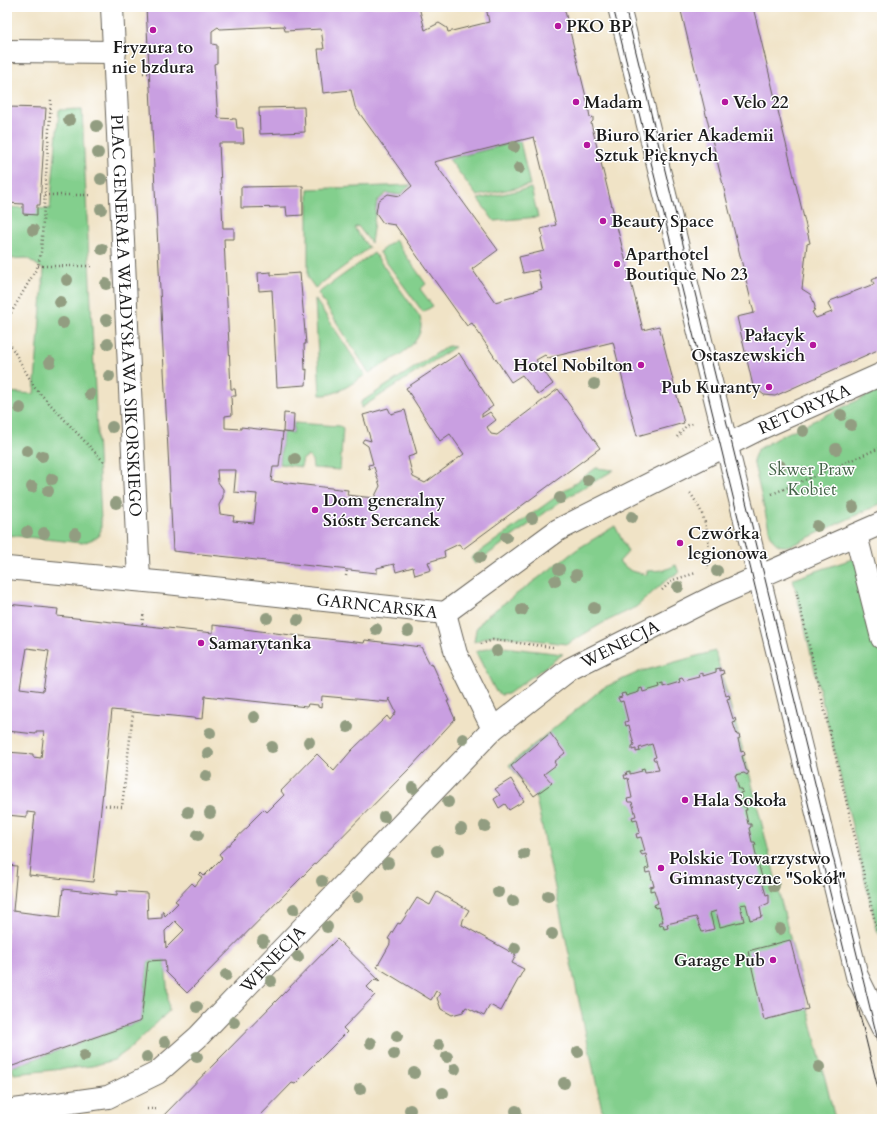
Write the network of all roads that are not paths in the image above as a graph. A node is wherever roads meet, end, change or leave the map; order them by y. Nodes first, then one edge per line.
1 (112, 7) edge
2 (619, 7) edge
3 (7, 51) edge
4 (115, 52) junction
5 (882, 374) edge
6 (727, 446) junction
7 (882, 523) edge
8 (856, 535) junction
9 (7, 568) edge
10 (758, 576) junction
11 (139, 580) junction
12 (445, 613) junction
13 (882, 638) edge
14 (493, 729) junction
15 (882, 1027) edge
16 (7, 1111) edge
17 (37, 1113) edge

1 - 4 street, PLAC GENERAŁA WŁADYSŁAWA SIKORSKIEGO
2 - 6 street
3 - 4 street
4 - 11 street, PLAC GENERAŁA WŁADYSŁAWA SIKORSKIEGO
5 - 6 street, RETORYKA
6 - 10 street
6 - 12 street, GARNCARSKA
7 - 8 street
8 - 10 street
8 - 13 street
9 - 11 street, GARNCARSKA
10 - 14 street, WENECJA
10 - 15 street
11 - 12 street, GARNCARSKA
12 - 14 street
14 - 17 street, WENECJA
16 - 17 street, WENECJA

